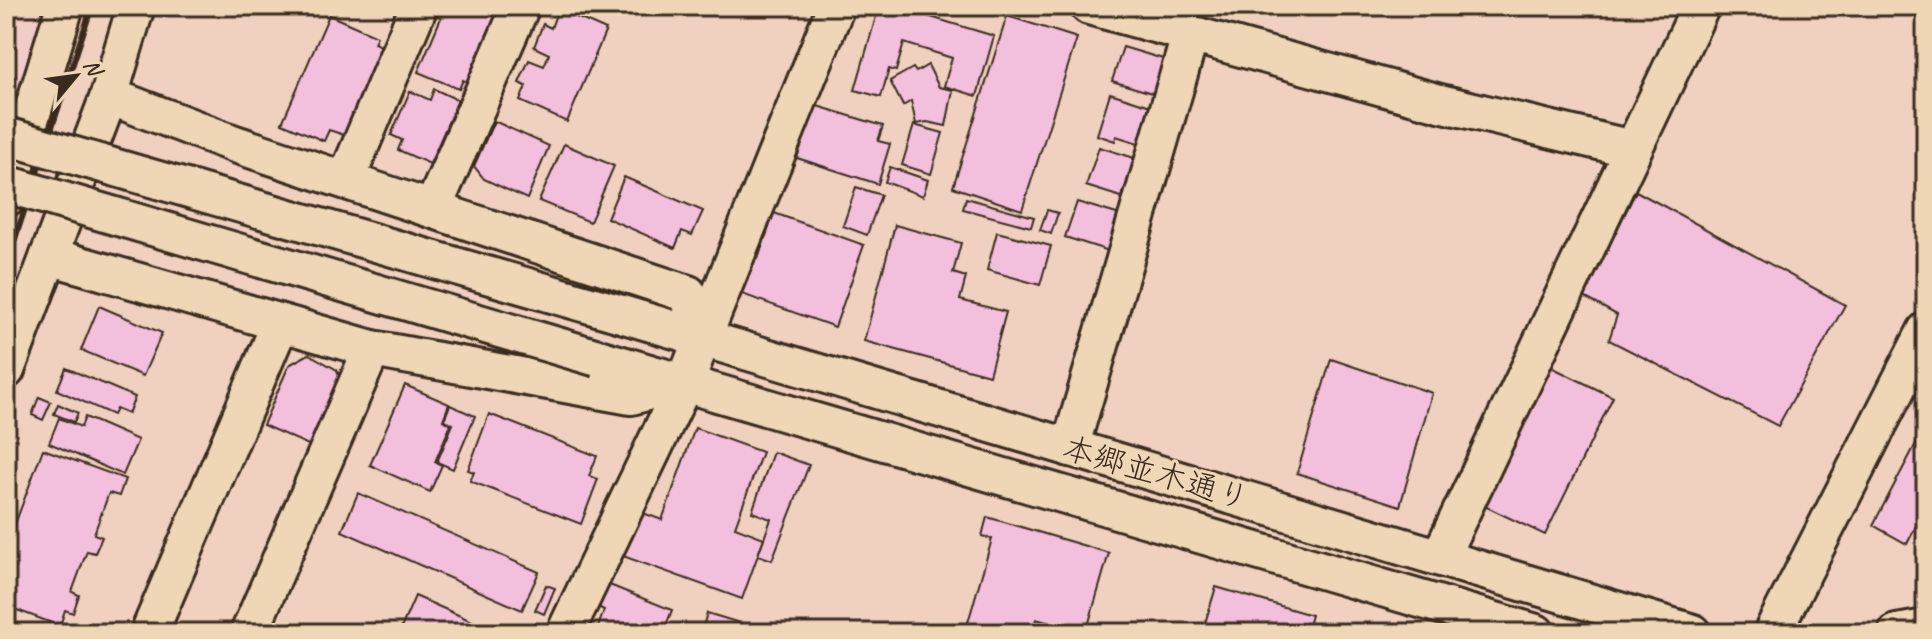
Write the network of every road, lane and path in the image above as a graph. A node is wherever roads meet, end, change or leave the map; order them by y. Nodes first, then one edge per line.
1 (65, 6) edge
2 (136, 6) edge
3 (419, 6) edge
4 (521, 6) edge
5 (836, 6) edge
6 (1089, 6) edge
7 (1701, 6) edge
8 (1190, 36) junction
9 (109, 96) junction
10 (6, 136) edge
11 (1632, 149) junction
12 (346, 180) junction
13 (6, 184) edge
14 (6, 198) edge
15 (433, 208) junction
16 (49, 256) junction
17 (280, 324) junction
18 (1926, 331) edge
19 (702, 339) junction
20 (372, 349) junction
21 (6, 370) edge
22 (685, 382) junction
23 (1070, 448) junction
24 (1440, 557) junction
25 (1926, 628) edge
26 (149, 633) edge
27 (249, 633) edge
28 (565, 633) edge
29 (1536, 633) edge
30 (1693, 633) edge
31 (1772, 633) edge
32 (1897, 633) edge

1 - 14 street
2 - 9 street
3 - 12 street
4 - 15 street
5 - 19 street
6 - 8 street
7 - 11 street
8 - 11 street
8 - 23 street
9 - 12 street
9 - 16 street
10 - 19 street, 本郷並木通り, bridge
11 - 24 street
12 - 15 street
13 - 22 street, 本郷並木通り, bridge
15 - 19 street
16 - 17 street
16 - 21 street
17 - 20 street
17 - 26 street
18 - 31 street
19 - 22 street
19 - 23 street, 本郷並木通り
20 - 22 street
20 - 27 street
22 - 28 street
22 - 29 street, 本郷並木通り
23 - 24 street, 本郷並木通り
24 - 30 street, 本郷並木通り
25 - 32 street

